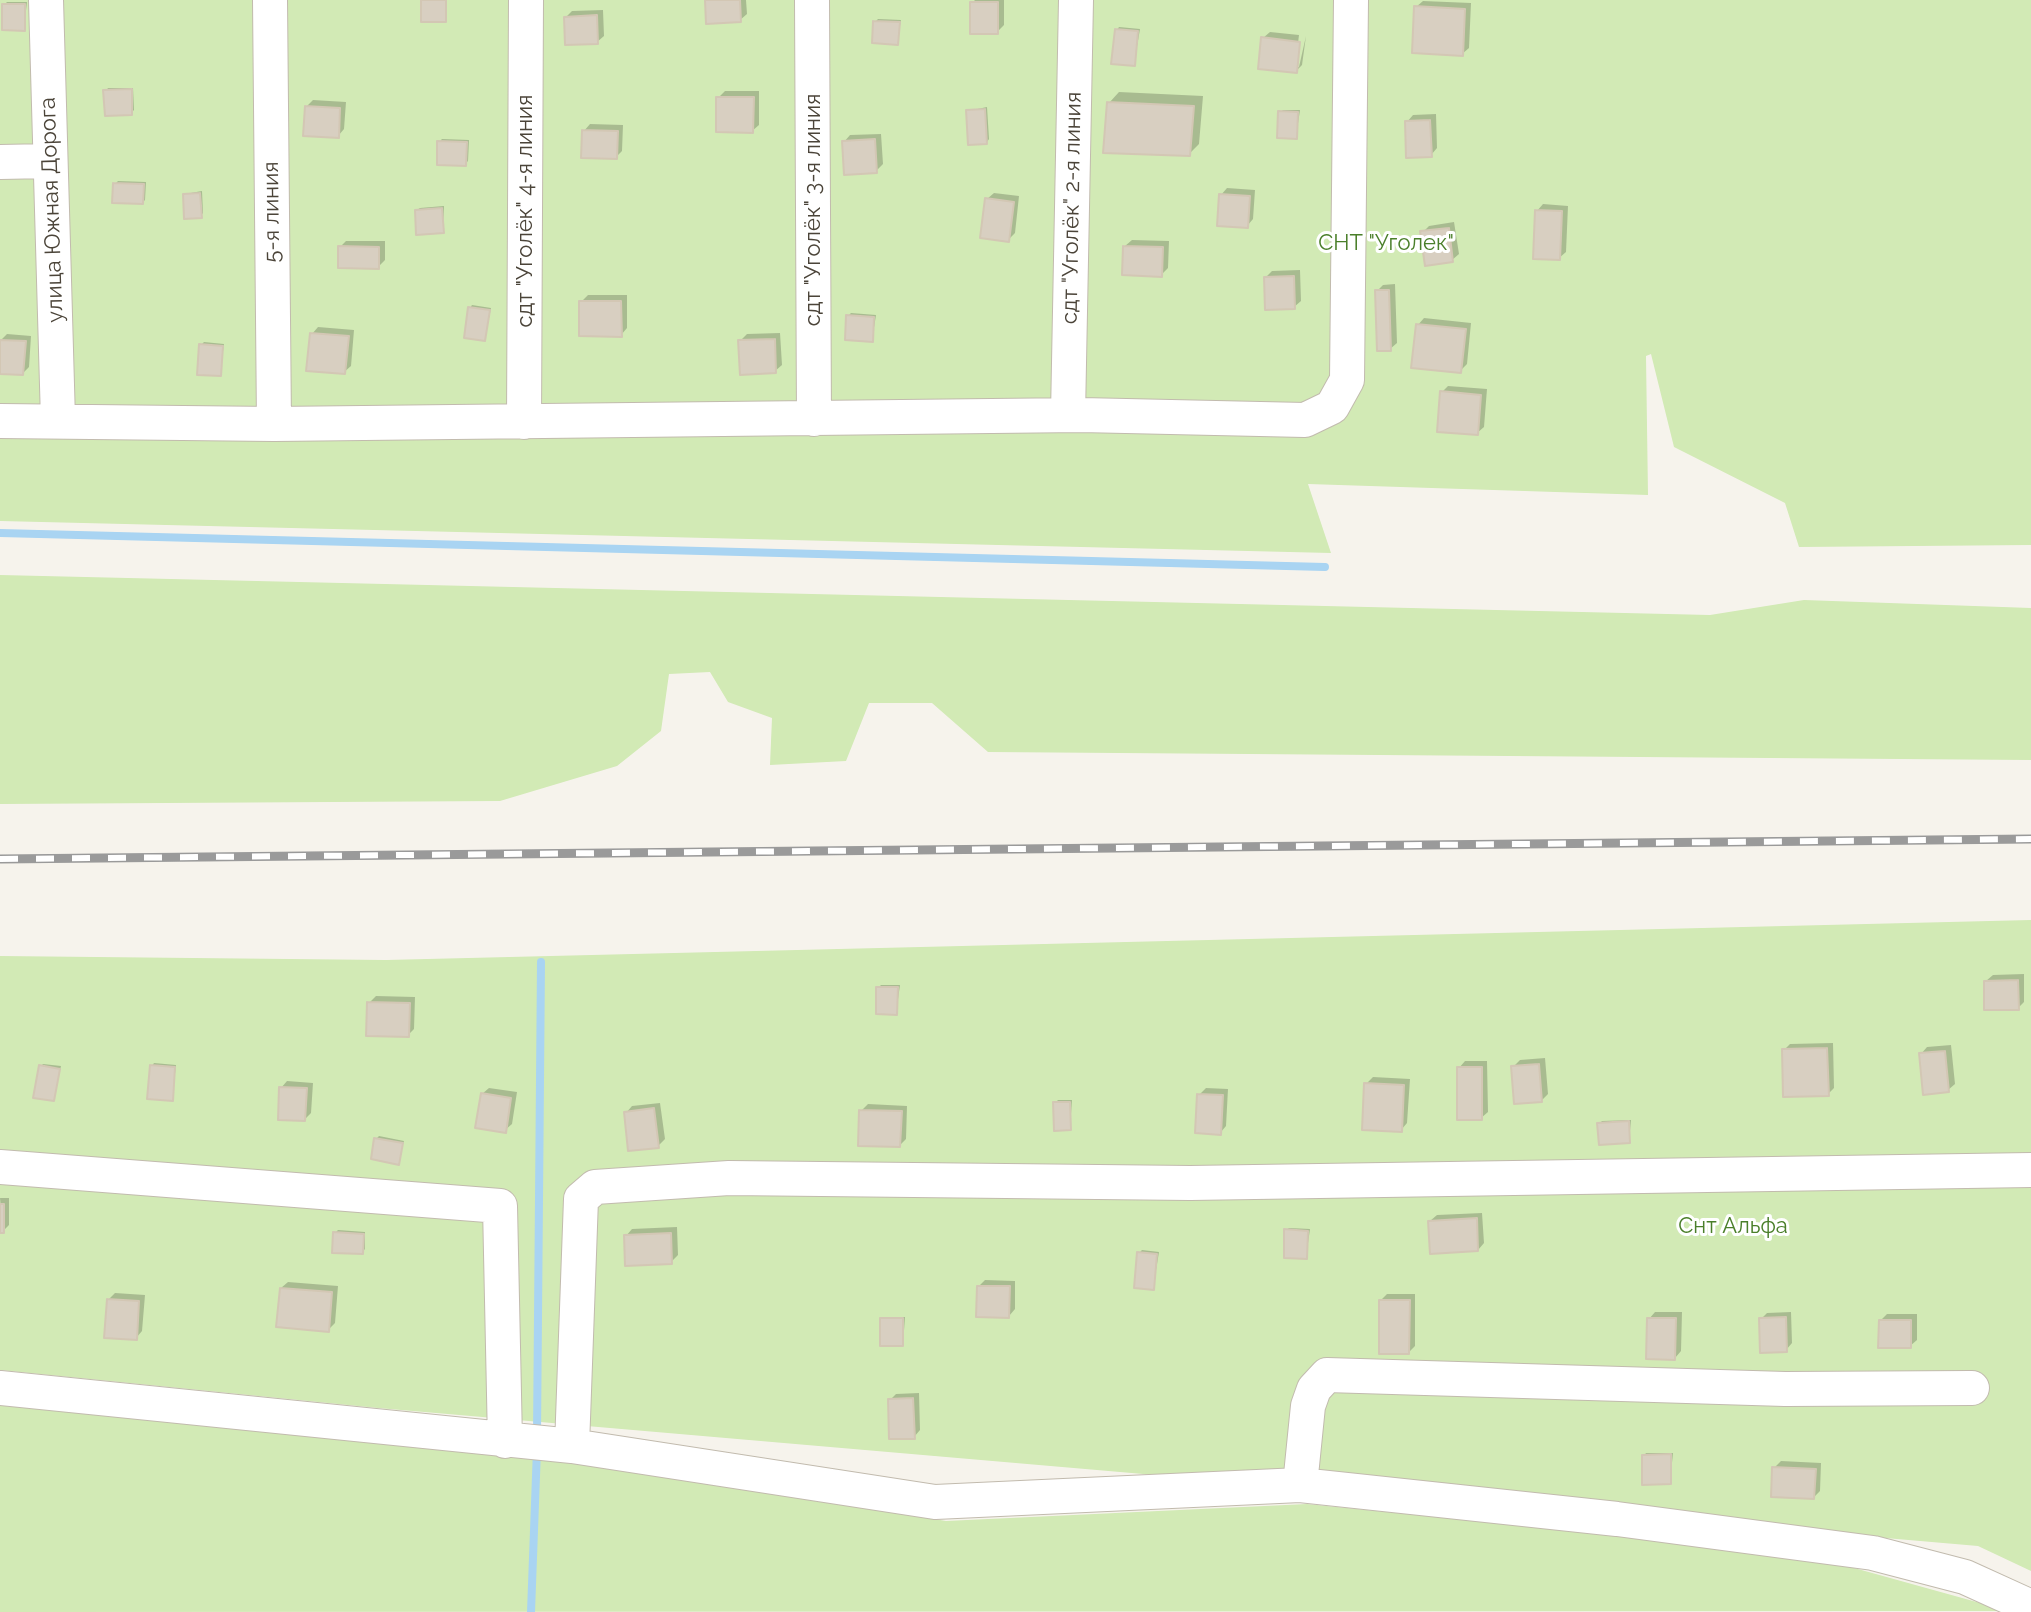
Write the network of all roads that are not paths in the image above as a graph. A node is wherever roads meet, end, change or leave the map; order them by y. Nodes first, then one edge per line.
1 (46, 0) edge
2 (270, 0) edge
3 (526, 0) edge
4 (812, 0) edge
5 (1076, 0) edge
6 (1351, 0) edge
7 (49, 161) junction
8 (0, 162) edge
9 (1068, 415) junction
10 (814, 419) junction
11 (58, 420) junction
12 (0, 421) edge
13 (524, 422) junction
14 (274, 424) junction
15 (0, 1167) edge
16 (2031, 1170) edge
17 (0, 1388) edge
18 (1972, 1388) dead end
19 (505, 1441) junction
20 (572, 1446) junction
21 (1300, 1485) junction
22 (2031, 1607) edge

1 - 7 street, улица Южная Дорога
2 - 14 street, 5-я линия
3 - 13 street, сдт "Уголёк" 4-я линия
4 - 10 street, сдт "Уголёк" 3-я линия
5 - 9 street, сдт "Уголёк" 2-я линия
6 - 9 street
7 - 8 street
7 - 11 street, улица Южная Дорога
9 - 10 street
10 - 13 street
11 - 12 street
11 - 14 street
13 - 14 street
15 - 19 street
16 - 20 street
17 - 19 street
18 - 21 street
19 - 20 street
20 - 21 street
21 - 22 street

